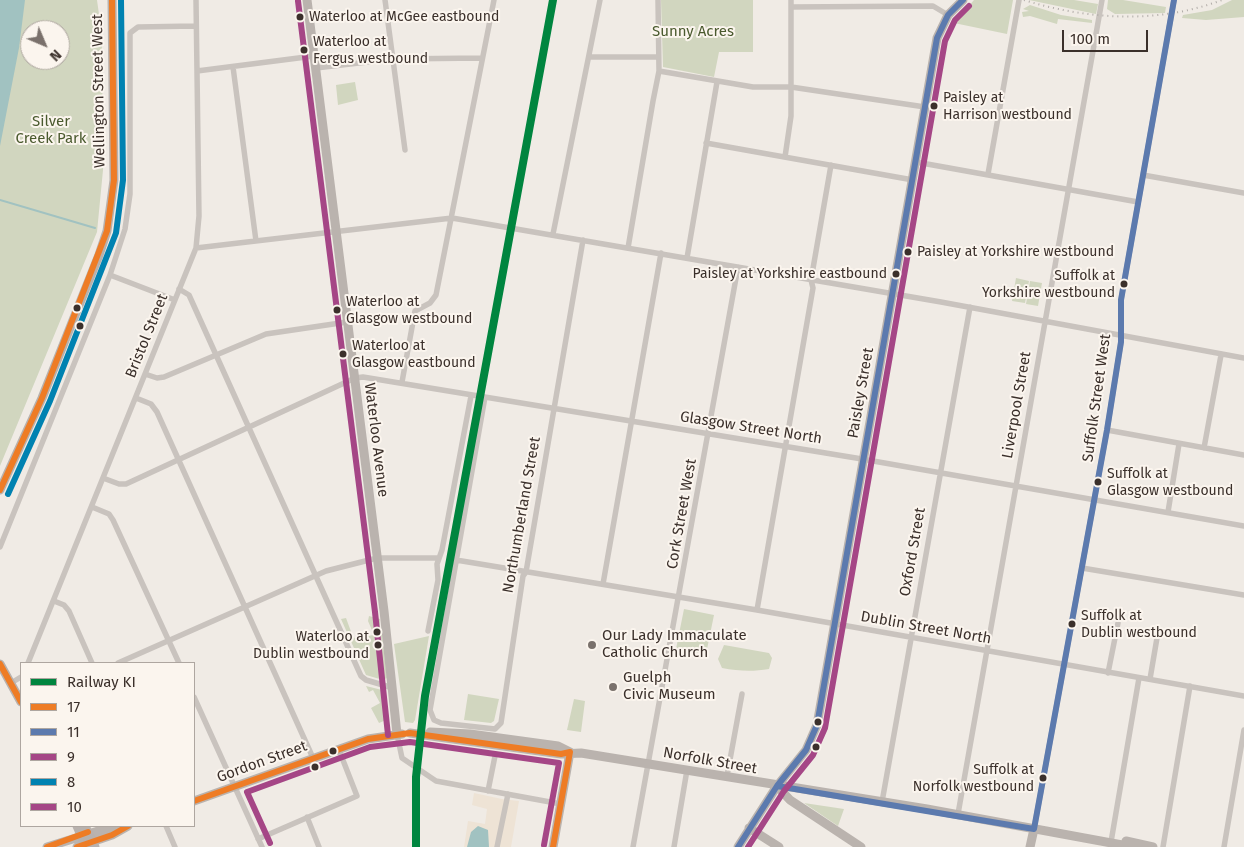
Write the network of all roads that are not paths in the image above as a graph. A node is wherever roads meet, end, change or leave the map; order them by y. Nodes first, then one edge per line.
1 (112, 0) edge
2 (196, 0) edge
3 (307, 0) edge
4 (385, 0) edge
5 (494, 0) edge
6 (600, 0) edge
7 (658, 0) edge
8 (963, 0) edge
9 (1018, 0) edge
10 (1102, 0) edge
11 (1174, 0) edge
12 (791, 3) edge
13 (948, 15) junction
14 (195, 26) junction
15 (314, 56) junction
16 (589, 57) junction
17 (658, 57) junction
18 (482, 58) junction
19 (393, 59) junction
20 (233, 67) junction
21 (316, 68) junction
22 (196, 71) junction
23 (659, 71) junction
24 (717, 82) junction
25 (791, 88) junction
26 (925, 108) junction
27 (706, 144) junction
28 (405, 150) dead end
29 (786, 157) junction
30 (916, 162) junction
31 (831, 165) junction
32 (988, 174) junction
33 (1143, 175) junction
34 (913, 180) junction
35 (1069, 189) junction
36 (1244, 193) edge
37 (1138, 202) junction
38 (452, 218) junction
39 (336, 232) junction
40 (554, 234) junction
41 (583, 240) junction
42 (256, 241) junction
43 (196, 248) junction
44 (628, 248) junction
45 (661, 253) junction
46 (687, 258) junction
47 (738, 267) junction
48 (110, 274) junction
49 (811, 280) junction
50 (179, 289) junction
51 (893, 294) junction
52 (175, 300) junction
53 (970, 308) junction
54 (1045, 321) junction
55 (347, 322) junction
56 (1120, 335) junction
57 (216, 355) junction
58 (1221, 355) junction
59 (1244, 358) edge
60 (145, 374) junction
61 (355, 378) junction
62 (402, 382) junction
63 (471, 396) junction
64 (485, 397) junction
65 (136, 398) junction
66 (554, 408) junction
67 (631, 421) junction
68 (248, 428) junction
69 (1107, 430) junction
70 (709, 434) junction
71 (1179, 444) junction
72 (785, 447) junction
73 (1204, 448) junction
74 (1244, 455) edge
75 (178, 460) junction
76 (863, 460) junction
77 (940, 472) junction
78 (103, 478) junction
79 (1016, 486) junction
80 (0, 490) edge
81 (1094, 499) junction
82 (92, 507) junction
83 (1168, 512) junction
84 (1244, 526) edge
85 (0, 547) edge
86 (377, 558) junction
87 (439, 558) junction
88 (456, 560) junction
89 (1082, 568) junction
90 (526, 572) junction
91 (315, 575) junction
92 (603, 584) junction
93 (1244, 595) edge
94 (680, 598) junction
95 (54, 601) junction
96 (245, 606) junction
97 (757, 610) junction
98 (1118, 623) dead end
99 (834, 624) junction
100 (428, 631) dead end
101 (1158, 632) dead end
102 (910, 639) junction
103 (168, 641) junction
104 (988, 651) junction
105 (28, 662) edge
106 (92, 662) edge
107 (120, 662) edge
108 (178, 662) edge
109 (0, 664) edge
110 (1065, 664) junction
111 (1108, 673) junction
112 (20, 678) edge
113 (1140, 678) junction
114 (1150, 679) junction
115 (12, 683) junction
116 (1190, 686) junction
117 (394, 688) junction
118 (742, 694) dead end
119 (1244, 696) edge
120 (195, 699) edge
121 (20, 700) edge
122 (1244, 730) edge
123 (398, 734) junction
124 (339, 750) junction
125 (570, 752) junction
126 (495, 756) dead end
127 (313, 758) junction
128 (649, 764) junction
129 (687, 770) junction
130 (727, 776) junction
131 (777, 786) junction
132 (235, 787) junction
133 (485, 790) junction
134 (508, 794) junction
135 (195, 801) edge
136 (882, 802) junction
137 (561, 804) junction
138 (958, 814) junction
139 (307, 817) junction
140 (108, 827) edge
141 (126, 827) edge
142 (166, 827) edge
143 (749, 828) junction
144 (1034, 829) junction
145 (85, 831) edge
146 (258, 838) junction
147 (1111, 842) junction
148 (87, 845) edge
149 (47, 847) edge
150 (175, 847) edge
151 (262, 847) edge
152 (319, 847) edge
153 (497, 847) edge
154 (553, 847) edge
155 (633, 847) edge
156 (674, 847) edge
157 (738, 847) edge
158 (779, 847) edge
159 (861, 847) edge
160 (1030, 847) edge
161 (1133, 847) edge
162 (1153, 847) edge
163 (1163, 847) edge
164 (1224, 847) edge

1 - 80 main road, Wellington Street West
2 - 14 street, Bristol Street
3 - 15 main road, Waterloo Avenue
4 - 19 street
5 - 18 street
6 - 16 street
7 - 17 street
8 - 13 main road, Paisley Street
9 - 32 street
10 - 35 street, Liverpool Street
11 - 33 street, Suffolk Street West
12 - 13 street
12 - 25 street
13 - 26 main road, Paisley Street
14 - 22 street, Bristol Street
14 - 48 street
15 - 20 street
15 - 21 main road, Waterloo Avenue
16 - 17 street
16 - 40 street
17 - 23 street
18 - 19 street
18 - 38 street
19 - 21 street
19 - 28 street
20 - 22 street
20 - 42 street
21 - 39 main road, Waterloo Avenue
22 - 43 street, Bristol Street
23 - 24 street
23 - 44 street
24 - 25 street
24 - 27 street
25 - 26 street
25 - 29 street
26 - 30 main road, Paisley Street
27 - 29 street
27 - 46 street
29 - 31 street
30 - 32 street
30 - 34 main road, Paisley Street
31 - 34 street
31 - 49 street
32 - 35 street
33 - 36 street
33 - 37 street, Suffolk Street West
34 - 51 main road, Paisley Street
35 - 37 street
35 - 54 street, Liverpool Street
37 - 56 street, Suffolk Street West
38 - 39 street
38 - 40 street
38 - 62 street
39 - 42 street
39 - 55 main road, Waterloo Avenue
40 - 41 street
41 - 44 street
41 - 66 street, Northumberland Street
42 - 43 street
43 - 50 street, Bristol Street
44 - 45 street
45 - 46 street
45 - 67 street
46 - 47 street
47 - 49 street
47 - 70 street, Cork Street West
48 - 52 street
48 - 85 street
49 - 51 street
49 - 72 street
50 - 52 street, Bristol Street
50 - 57 street
51 - 53 street
51 - 76 main road, Paisley Street
52 - 60 street, Bristol Street
53 - 54 street
53 - 77 street, Oxford Street
54 - 56 street
54 - 79 street, Liverpool Street
55 - 57 street
55 - 61 main road, Waterloo Avenue
56 - 58 street
56 - 69 street, Suffolk Street West
57 - 60 street
57 - 68 street
58 - 59 street
58 - 73 street
60 - 65 street, Bristol Street
61 - 62 street, Glasgow Street North
61 - 68 street
61 - 86 main road, Waterloo Avenue
62 - 63 street, Glasgow Street North
63 - 64 street, Glasgow Street North
63 - 87 street
64 - 66 street, Glasgow Street North
64 - 88 street
65 - 75 street
65 - 78 street, Bristol Street
66 - 67 street, Glasgow Street North
66 - 90 street, Northumberland Street
67 - 70 street, Glasgow Street North
67 - 92 street
68 - 75 street
68 - 91 street
69 - 71 street
69 - 81 street, Suffolk Street West
70 - 72 street, Glasgow Street North
70 - 94 street, Cork Street West
71 - 73 street
71 - 83 street
72 - 76 street, Glasgow Street North
72 - 97 street
73 - 74 street
75 - 78 street
75 - 96 street
76 - 77 street, Glasgow Street North
76 - 99 main road, Paisley Street
77 - 79 street, Glasgow Street North
77 - 102 street, Oxford Street
78 - 82 street, Bristol Street
79 - 81 street, Glasgow Street North
79 - 104 street, Liverpool Street
81 - 83 street, Glasgow Street North
81 - 89 street, Suffolk Street West
82 - 95 street, Bristol Street
82 - 103 street
83 - 84 street, Glasgow Street North
86 - 87 street
86 - 91 street
86 - 117 main road, Waterloo Avenue
87 - 100 street
88 - 90 street, Dublin Street North
88 - 90 street, Northumberland Street
89 - 93 street
89 - 110 street, Suffolk Street West
90 - 92 street, Dublin Street North
91 - 96 street
91 - 117 street
92 - 94 street, Dublin Street North
94 - 97 street, Dublin Street North
94 - 128 street, Cork Street West
95 - 105 street, Bristol Street
95 - 106 street
96 - 103 street
96 - 127 street
97 - 99 street, Dublin Street North
98 - 111 street
99 - 102 street, Dublin Street North
99 - 131 main road, Paisley Street
101 - 114 street
102 - 104 street, Dublin Street North
102 - 136 street, Oxford Street
103 - 107 street
103 - 108 street
104 - 110 street, Dublin Street North
104 - 138 street, Liverpool Street
109 - 115 main road
110 - 111 street, Dublin Street North
110 - 144 street, Suffolk Street West
111 - 113 street, Dublin Street North
112 - 115 street
113 - 114 street, Dublin Street North
113 - 147 street
114 - 116 street, Dublin Street North
115 - 121 main road
116 - 119 street, Dublin Street North
116 - 163 street
117 - 123 main road, Waterloo Avenue
118 - 130 street
120 - 132 street
122 - 164 street
123 - 124 main road, Gordon Street
123 - 125 main road, Norfolk Street
123 - 133 street
124 - 127 main road, Gordon Street
124 - 139 street
125 - 128 main road, Norfolk Street
125 - 137 main road
126 - 133 street
127 - 132 main road, Gordon Street
128 - 129 main road, Norfolk Street
128 - 155 street, Cork Street West
129 - 130 main road, Norfolk Street
129 - 156 street
130 - 131 main road, Norfolk Street
131 - 136 main road, Norfolk Street
131 - 143 main road, Paisley Street
131 - 159 main road
132 - 135 main road, Gordon Street
132 - 146 street
133 - 134 street
134 - 137 street
134 - 153 street
136 - 138 main road, Norfolk Street
137 - 154 main road
138 - 144 main road, Norfolk Street
139 - 146 street
139 - 152 street
140 - 145 main road
141 - 148 main road
142 - 150 street
143 - 157 main road, Paisley Street
143 - 158 main road
144 - 147 main road, Norfolk Street
144 - 160 main road
145 - 148 main road
145 - 149 main road
146 - 151 street
147 - 161 main road, Norfolk Street
147 - 162 main road, Norfolk Street

